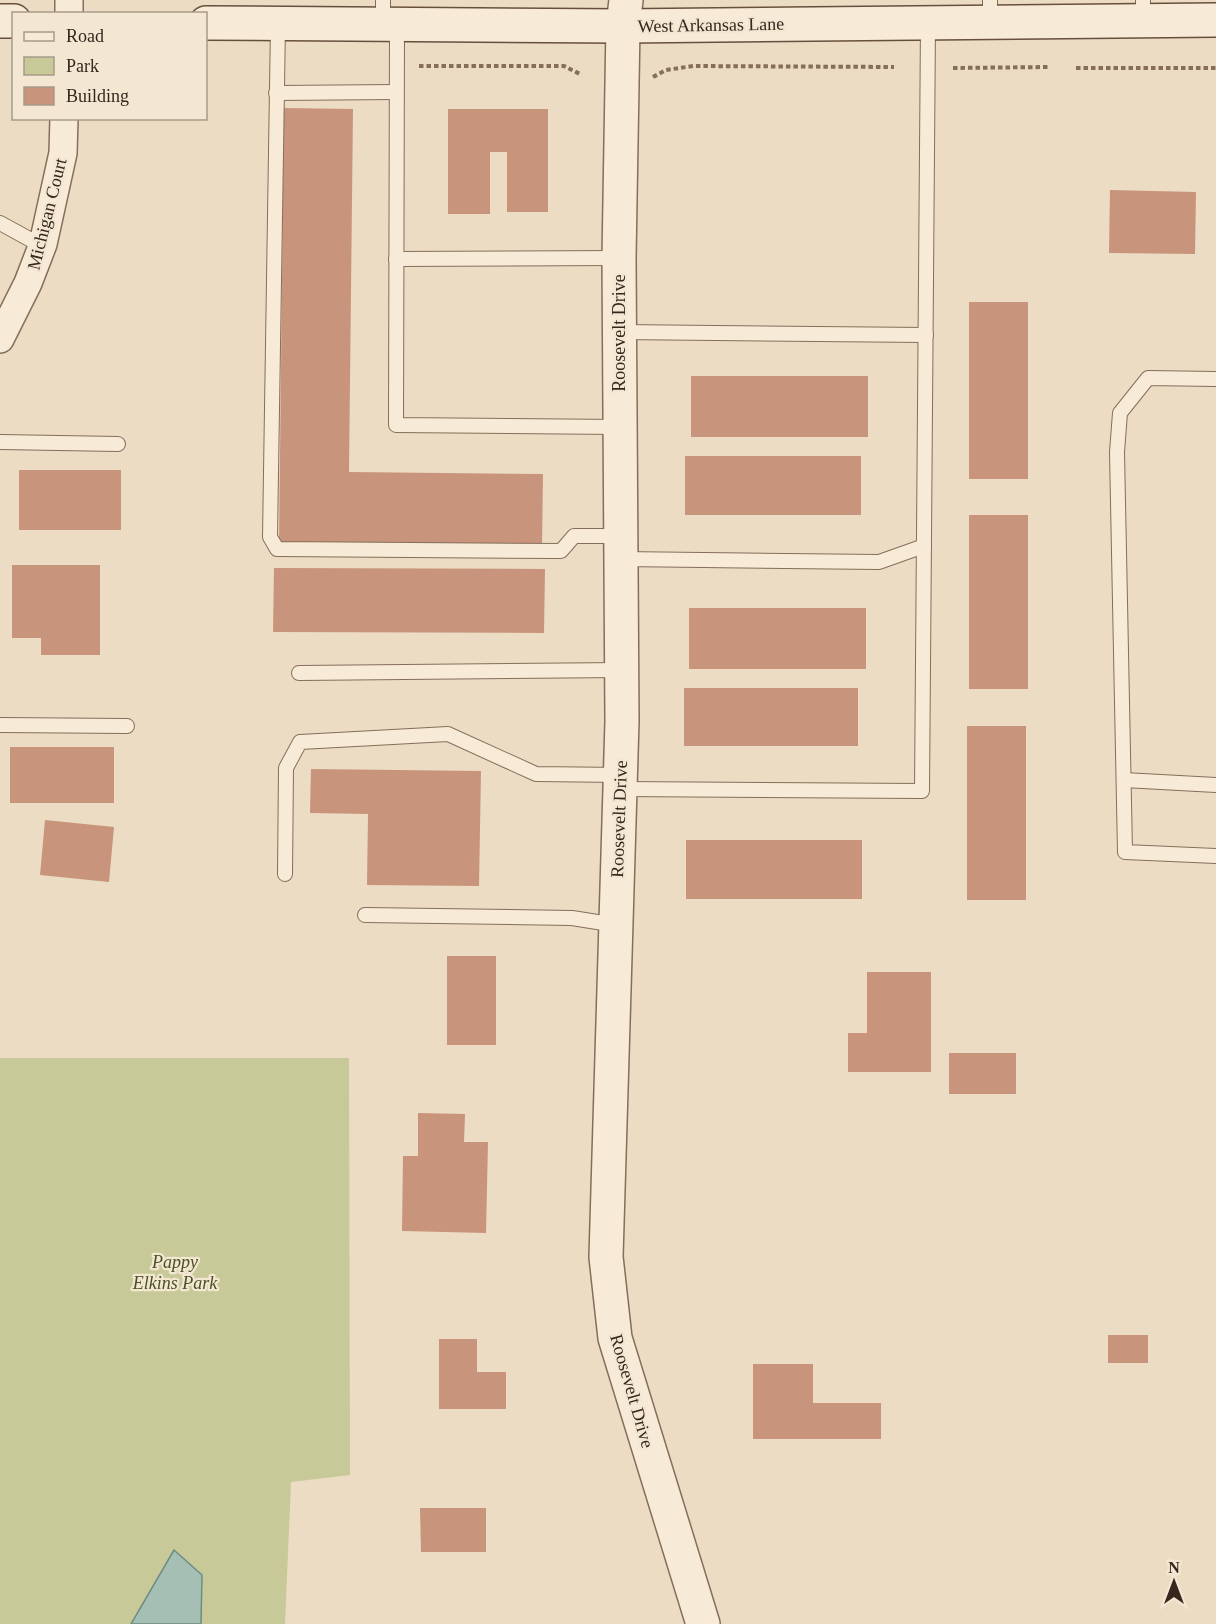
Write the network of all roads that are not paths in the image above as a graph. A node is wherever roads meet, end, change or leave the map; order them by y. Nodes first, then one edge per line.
1 (990, 11) edge
2 (1143, 11) edge
3 (625, 13) edge
4 (388, 16) edge
5 (1216, 20) edge
6 (207, 23) edge
7 (928, 23) junction
8 (278, 24) junction
9 (396, 92) junction
10 (276, 93) junction
11 (64, 120) edge
12 (0, 223) edge
13 (42, 246) junction
14 (619, 258) junction
15 (396, 259) junction
16 (619, 332) junction
17 (926, 335) junction
18 (0, 339) edge
19 (1216, 380) edge
20 (620, 427) junction
21 (0, 442) edge
22 (118, 444) dead end
23 (924, 546) junction
24 (621, 548) junction
25 (622, 670) junction
26 (299, 673) dead end
27 (0, 725) edge
28 (127, 726) dead end
29 (1124, 780) junction
30 (620, 782) junction
31 (1216, 785) edge
32 (1216, 856) edge
33 (285, 874) dead end
34 (365, 915) dead end
35 (616, 925) junction
36 (703, 1624) edge

1 - 2 street, West Arkansas Lane
1 - 7 street, West Arkansas Lane
2 - 5 street, West Arkansas Lane
3 - 4 street, West Arkansas Lane
3 - 7 street, West Arkansas Lane
3 - 14 street, Roosevelt Drive
4 - 8 street, West Arkansas Lane
4 - 9 lane
6 - 8 street, West Arkansas Lane
7 - 17 lane
8 - 10 lane
9 - 10 lane
9 - 15 lane
10 - 24 lane
11 - 13 street, Michigan Court
12 - 13 lane
13 - 18 street, Michigan Court
14 - 15 lane
14 - 16 street, Roosevelt Drive
15 - 20 lane
16 - 17 lane
16 - 20 street, Roosevelt Drive
17 - 23 lane
19 - 29 lane
20 - 24 street, Roosevelt Drive
21 - 22 lane
23 - 24 lane
23 - 30 lane
24 - 25 street, Roosevelt Drive
25 - 26 lane
25 - 30 street, Roosevelt Drive
27 - 28 lane
29 - 31 lane
29 - 32 lane
30 - 33 lane
30 - 35 street, Roosevelt Drive
34 - 35 lane
35 - 36 street, Roosevelt Drive

